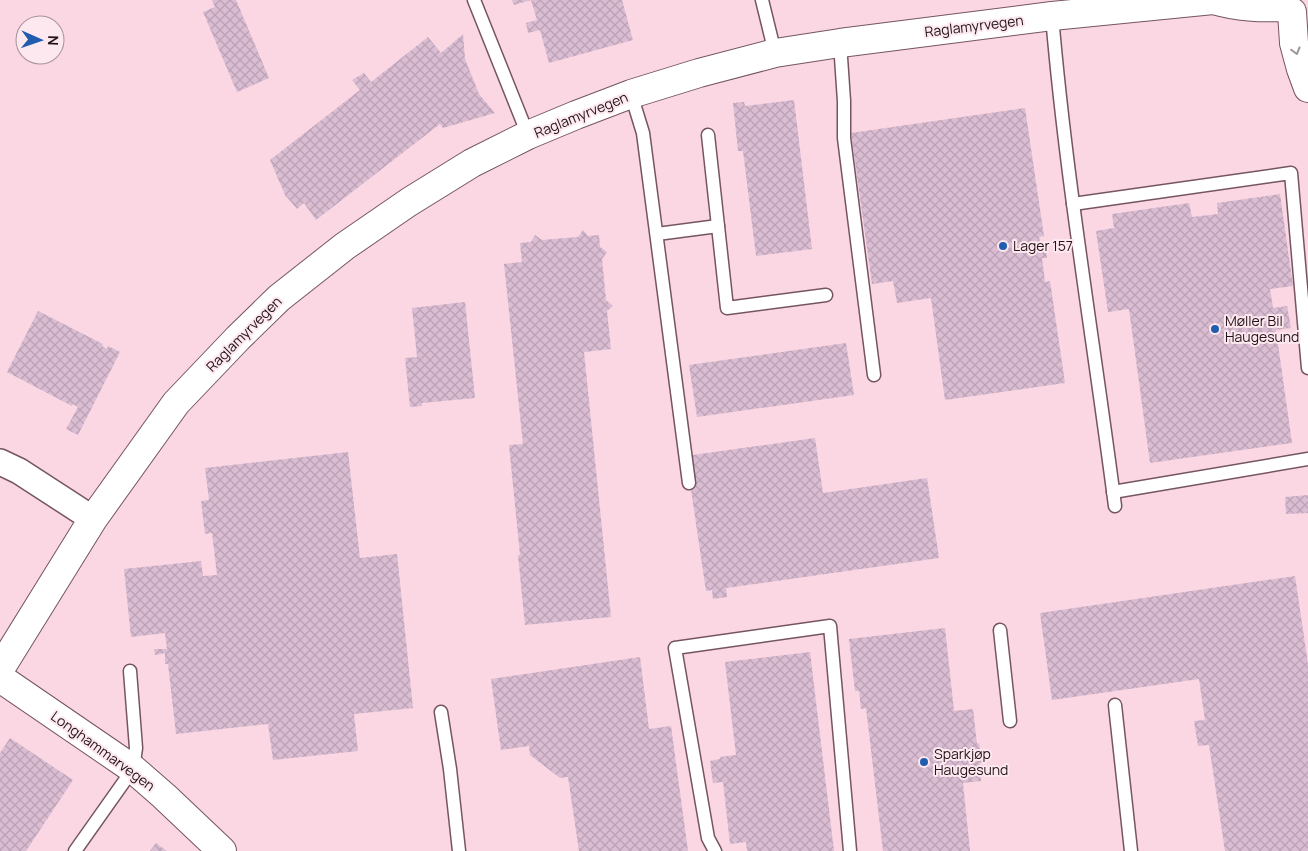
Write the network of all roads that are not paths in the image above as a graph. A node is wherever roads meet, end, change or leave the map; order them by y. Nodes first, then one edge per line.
1 (474, 0) edge
2 (762, 0) edge
3 (1213, 0) edge
4 (1292, 9) edge
5 (1052, 16) junction
6 (840, 43) junction
7 (775, 53) junction
8 (1308, 88) edge
9 (631, 94) junction
10 (528, 135) junction
11 (708, 135) dead end
12 (1073, 204) junction
13 (718, 226) junction
14 (657, 234) junction
15 (826, 295) dead end
16 (1308, 368) edge
17 (874, 375) dead end
18 (1308, 459) edge
19 (0, 462) edge
20 (689, 483) dead end
21 (1113, 492) junction
22 (1115, 506) dead end
23 (93, 519) junction
24 (1000, 630) dead end
25 (0, 669) edge
26 (130, 670) dead end
27 (0, 678) edge
28 (1115, 705) dead end
29 (441, 712) dead end
30 (1010, 721) dead end
31 (132, 770) junction
32 (75, 851) edge
33 (222, 851) edge
34 (458, 851) edge
35 (715, 851) edge
36 (850, 851) edge
37 (1131, 851) edge

1 - 10 lane
2 - 7 lane
3 - 4 street, Raglamyrvegen
3 - 5 street, Raglamyrvegen
4 -> 8 street
5 - 6 street, Raglamyrvegen
5 - 12 lane
6 - 7 street, Raglamyrvegen
6 - 17 lane
7 - 9 street, Raglamyrvegen
9 - 10 street, Raglamyrvegen
9 - 14 lane
10 - 23 street, Raglamyrvegen
11 - 13 lane
12 - 16 lane
12 - 21 lane
13 - 14 lane
13 - 15 lane
14 - 20 lane
18 - 21 lane
19 - 23 street
21 - 22 lane
23 - 25 street, Raglamyrvegen
24 - 30 lane
26 - 31 lane
27 - 31 street, Longhammarvegen
28 - 37 lane
29 - 34 lane
31 - 32 lane
31 - 33 street, Longhammarvegen
35 - 36 lane

